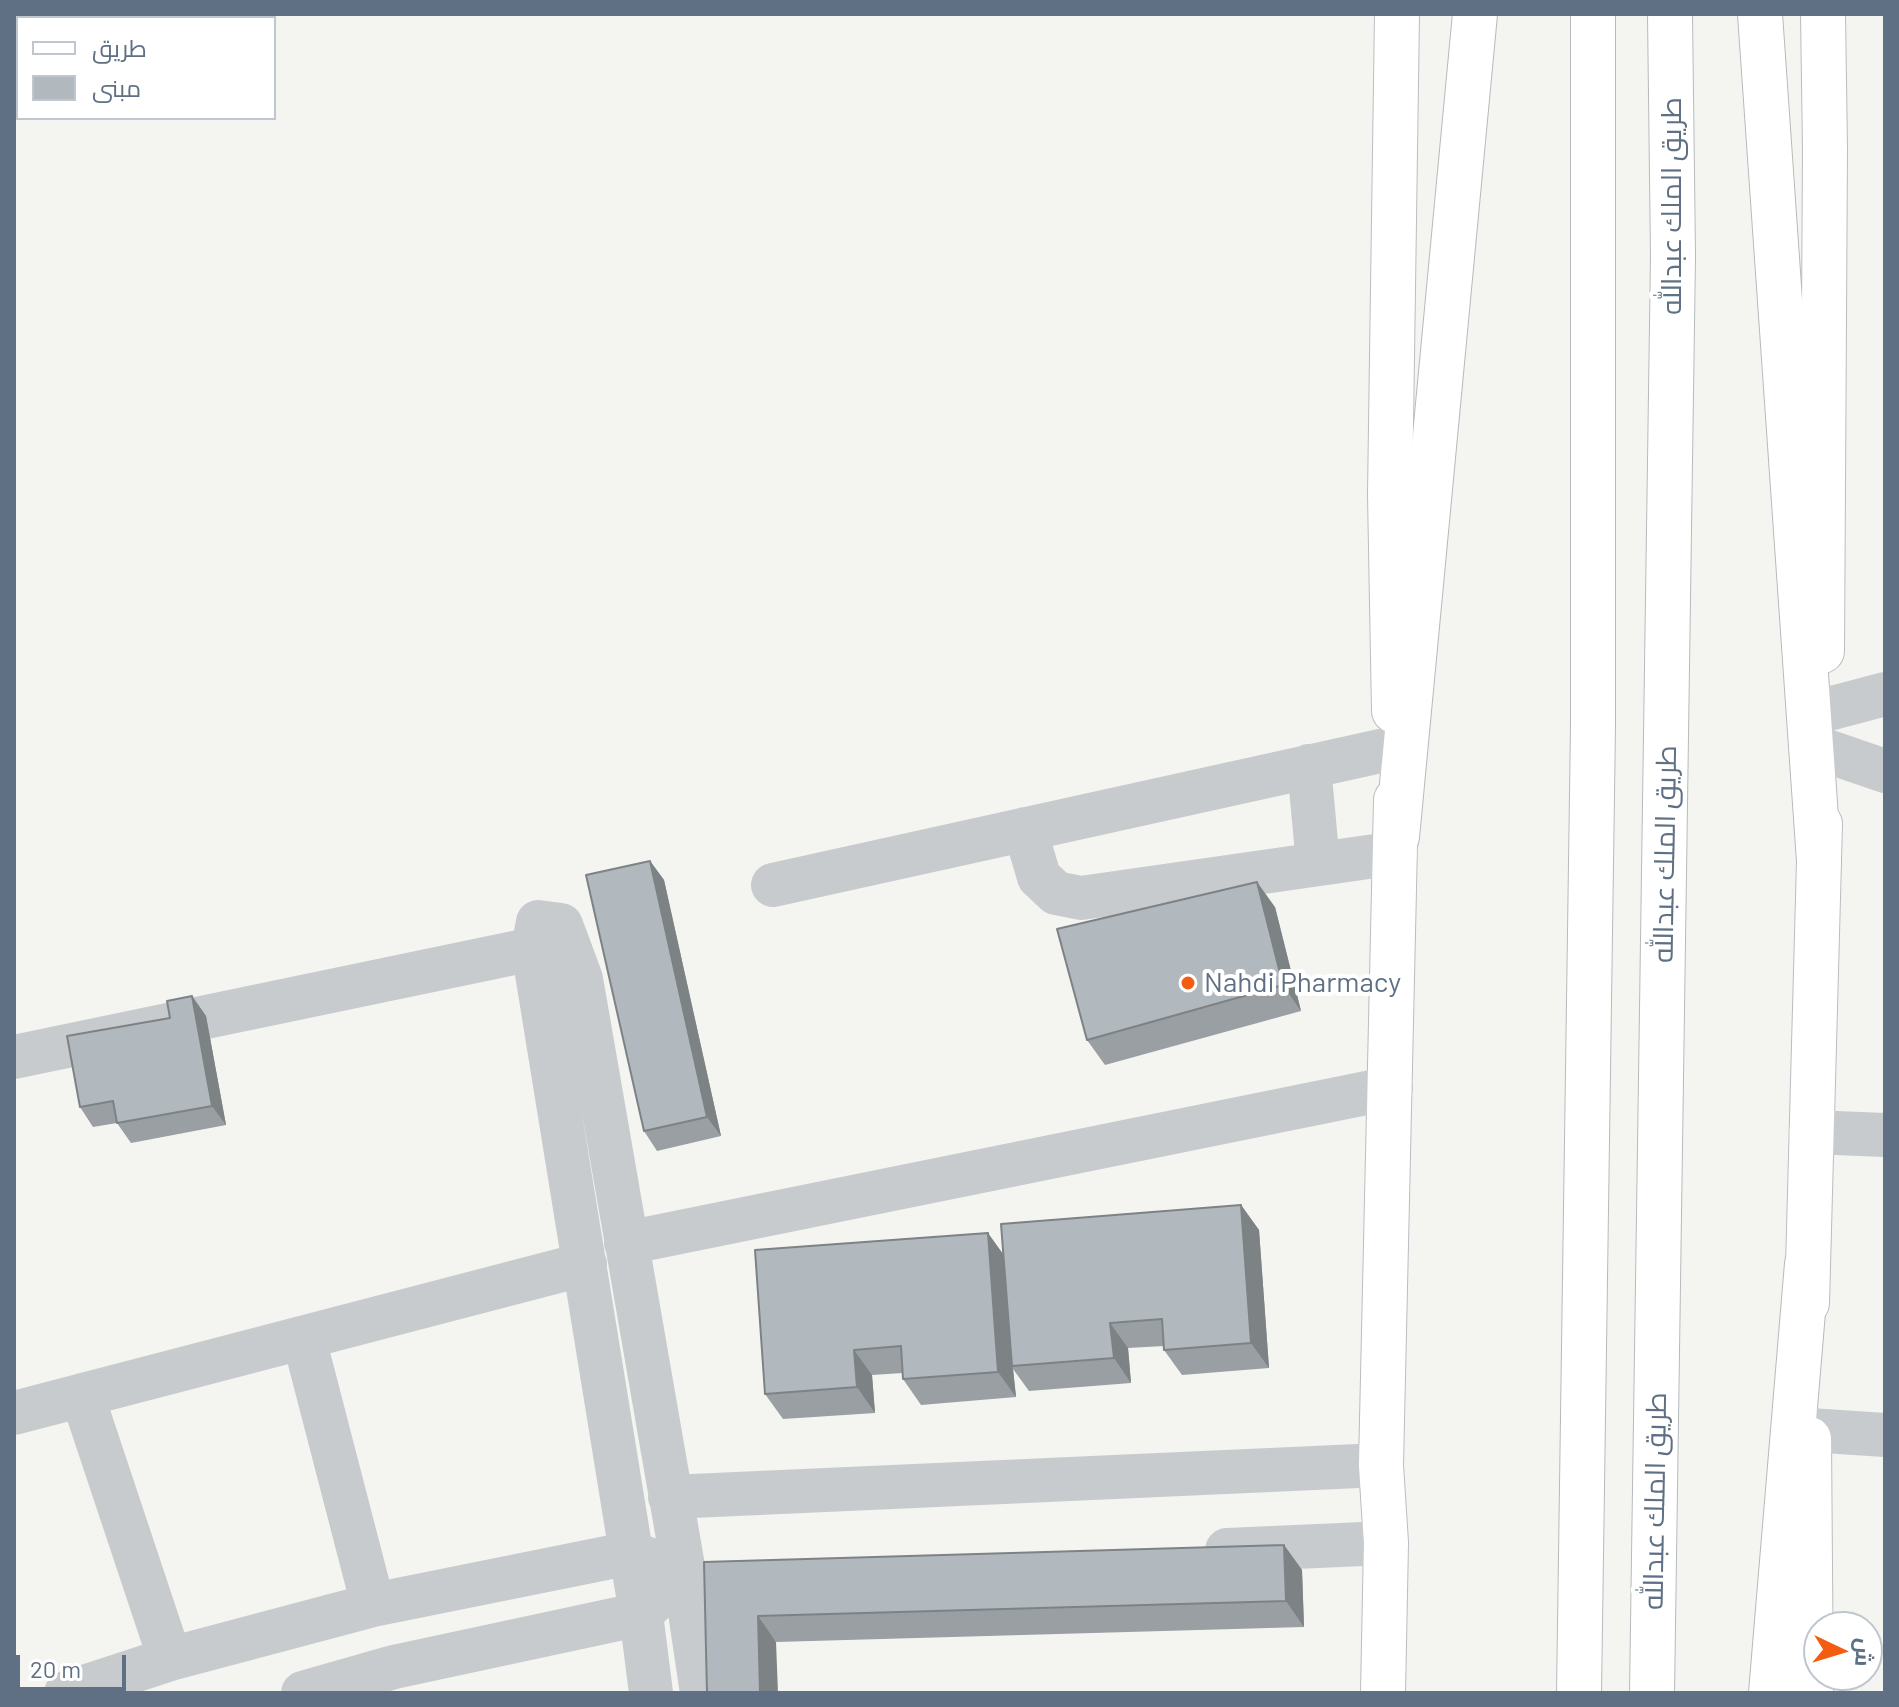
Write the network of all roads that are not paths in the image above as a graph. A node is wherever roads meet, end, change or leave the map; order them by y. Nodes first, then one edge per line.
1 (1396, 14) edge
2 (1475, 14) edge
3 (1593, 14) edge
4 (1670, 14) edge
5 (1760, 14) edge
6 (1823, 14) edge
7 (1885, 694) edge
8 (1821, 730) junction
9 (1394, 748) junction
10 (1309, 766) junction
11 (1885, 771) edge
12 (1025, 829) junction
13 (1396, 845) junction
14 (1819, 861) junction
15 (1318, 864) junction
16 (773, 885) dead end
17 (533, 949) junction
18 (14, 1057) edge
19 (1391, 1088) junction
20 (1811, 1132) junction
21 (1885, 1135) edge
22 (626, 1243) junction
23 (585, 1264) junction
24 (1807, 1264) junction
25 (304, 1339) junction
26 (82, 1395) junction
27 (14, 1413) edge
28 (1809, 1430) junction
29 (1885, 1435) edge
30 (1381, 1465) junction
31 (670, 1497) junction
32 (1386, 1543) junction
33 (1195, 1551) edge
34 (631, 1553) junction
35 (700, 1571) junction
36 (373, 1605) junction
37 (641, 1614) junction
38 (170, 1659) junction
39 (66, 1693) edge
40 (303, 1693) edge
41 (651, 1693) edge
42 (702, 1693) edge
43 (1383, 1693) edge
44 (1579, 1693) edge
45 (1652, 1693) edge
46 (1771, 1693) edge
47 (1811, 1693) edge

1 - 9 main road
2 - 13 main road
3 - 44 main road
4 - 45 main road, طريق الملك عبدالله
5 - 14 main road
6 - 8 main road
7 - 8 street
8 - 11 street
8 - 14 main road
9 - 10 street
9 - 13 main road
10 - 12 street
10 - 15 street
12 - 15 street
12 - 16 street
13 - 15 street
13 - 19 main road
14 - 20 main road
17 - 18 street
17 - 22 street
17 - 23 street
19 - 22 street
19 - 30 main road
20 - 21 street
20 - 24 main road
22 - 31 street
23 - 25 street
23 - 34 street
24 - 28 main road
24 - 46 main road
25 - 26 street
25 - 36 street
26 - 27 street
26 - 38 street
28 - 29 street
28 - 47 main road
30 - 31 street
30 - 32 main road
31 - 35 street
32 - 33 street
32 - 43 main road
34 - 35 street
34 - 36 street
34 - 37 street
35 - 37 street
35 - 42 street
36 - 38 street
37 - 40 street
37 - 41 street
38 - 39 street

